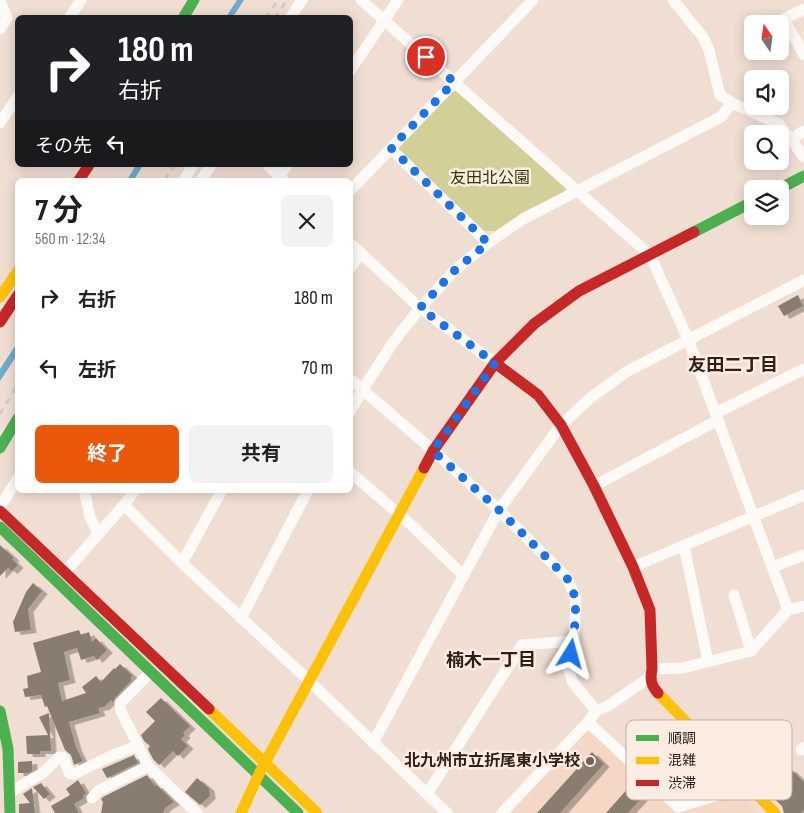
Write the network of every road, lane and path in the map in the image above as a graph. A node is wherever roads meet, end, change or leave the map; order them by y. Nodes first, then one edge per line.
1 (81, 0) edge
2 (194, 0) edge
3 (206, 0) edge
4 (302, 0) edge
5 (361, 0) edge
6 (398, 0) edge
7 (533, 0) edge
8 (674, 0) edge
9 (0, 1) edge
10 (804, 9) edge
11 (71, 15) edge
12 (184, 15) edge
13 (197, 15) edge
14 (292, 15) edge
15 (384, 21) junction
16 (0, 28) edge
17 (804, 55) edge
18 (353, 67) edge
19 (454, 82) junction
20 (15, 100) edge
21 (732, 103) junction
22 (0, 123) edge
23 (804, 131) edge
24 (790, 140) junction
25 (391, 148) junction
26 (804, 157) edge
27 (88, 167) edge
28 (192, 167) edge
29 (209, 167) edge
30 (270, 167) edge
31 (804, 176) edge
32 (79, 178) edge
33 (185, 178) edge
34 (202, 178) edge
35 (279, 178) edge
36 (789, 184) edge
37 (353, 188) edge
38 (577, 190) junction
39 (744, 206) edge
40 (488, 243) junction
41 (353, 246) edge
42 (361, 253) junction
43 (650, 255) junction
44 (353, 264) edge
45 (15, 275) edge
46 (804, 280) edge
47 (0, 297) edge
48 (15, 300) edge
49 (420, 308) junction
50 (0, 322) edge
51 (688, 339) junction
52 (495, 363) junction
53 (804, 368) edge
54 (353, 381) edge
55 (362, 388) junction
56 (353, 406) edge
57 (717, 417) junction
58 (15, 423) edge
59 (562, 425) junction
60 (0, 448) edge
61 (433, 451) junction
62 (353, 475) edge
63 (15, 483) edge
64 (594, 486) junction
65 (85, 493) edge
66 (133, 493) edge
67 (220, 493) edge
68 (306, 493) edge
69 (804, 494) edge
70 (124, 505) junction
71 (0, 507) edge
72 (499, 510) junction
73 (0, 511) edge
74 (400, 516) junction
75 (754, 517) junction
76 (0, 527) edge
77 (98, 534) junction
78 (684, 546) junction
79 (804, 554) edge
80 (182, 563) junction
81 (633, 567) junction
82 (773, 568) junction
83 (64, 573) junction
84 (464, 576) junction
85 (734, 595) dead end
86 (804, 606) edge
87 (788, 610) junction
88 (241, 618) junction
89 (574, 641) junction
90 (752, 652) junction
91 (708, 661) junction
92 (151, 672) junction
93 (651, 673) junction
94 (308, 682) junction
95 (0, 711) edge
96 (596, 711) junction
97 (684, 720) edge
98 (588, 722) junction
99 (373, 743) junction
100 (137, 746) junction
101 (626, 758) edge
102 (266, 762) junction
103 (148, 766) junction
104 (259, 774) junction
105 (9, 793) junction
106 (427, 794) junction
107 (92, 798) dead end
108 (671, 800) edge
109 (708, 800) edge
110 (762, 800) edge
111 (10, 813) edge
112 (197, 813) edge
113 (241, 813) edge
114 (298, 813) edge
115 (317, 813) edge
116 (447, 813) edge
117 (502, 813) edge
118 (775, 813) edge

1 - 11 street
2 - 12 main road
3 - 13 main road
4 - 14 street
5 - 15 street
6 - 15 street
7 - 19 street
8 - 21 street
9 - 16 street
10 - 17 street
15 - 18 street
15 - 19 street
19 - 25 street
19 - 38 street
20 - 22 street
21 - 24 street
21 - 38 street
23 - 24 street
24 - 26 street
25 - 37 street
25 - 40 street
27 - 32 main road
28 - 33 street
29 - 34 street
30 - 35 street
31 - 36 main road
38 - 40 street
38 - 43 street
39 - 43 main road
40 - 49 street
41 - 42 street
42 - 44 street
42 - 49 street
43 - 51 street
43 - 52 main road
45 - 47 main road
46 - 51 street
48 - 50 main road
49 - 52 street
49 - 55 street
51 - 57 street
51 - 59 street
52 - 59 main road
52 - 61 main road
53 - 57 street
54 - 55 street
55 - 56 street
55 - 61 street
57 - 64 street
57 - 75 street
58 - 60 main road
59 - 64 main road
59 - 72 street
61 - 72 street
61 - 74 main road
62 - 74 street
63 - 71 street
64 - 81 main road
65 - 77 street
66 - 70 street
67 - 80 street
68 - 88 street
69 - 75 street
70 - 77 street
70 - 80 street
72 - 84 street
72 - 89 street
73 - 83 main road
74 - 84 street
74 - 94 main road
75 - 78 street
75 - 82 street
76 - 92 main road
77 - 83 street
78 - 81 street
78 - 91 street
79 - 82 street
80 - 88 street
81 - 93 main road
82 - 87 street
83 - 102 main road
84 - 99 street
85 - 90 street
86 - 87 street
87 - 90 street
88 - 94 street
89 - 96 street
89 - 106 street
90 - 91 street
91 - 93 street
92 - 100 street
92 - 104 main road
93 - 96 street
93 - 97 main road
94 - 99 street
94 - 102 main road
95 - 105 main road
96 - 98 street
98 - 101 street
98 - 117 street
99 - 106 street
100 - 103 street
100 - 105 street
102 - 104 main road
102 - 115 main road
103 - 107 street
103 - 112 street
104 - 113 main road
104 - 114 main road
105 - 111 main road
106 - 116 street
108 - 109 street
110 - 118 main road

